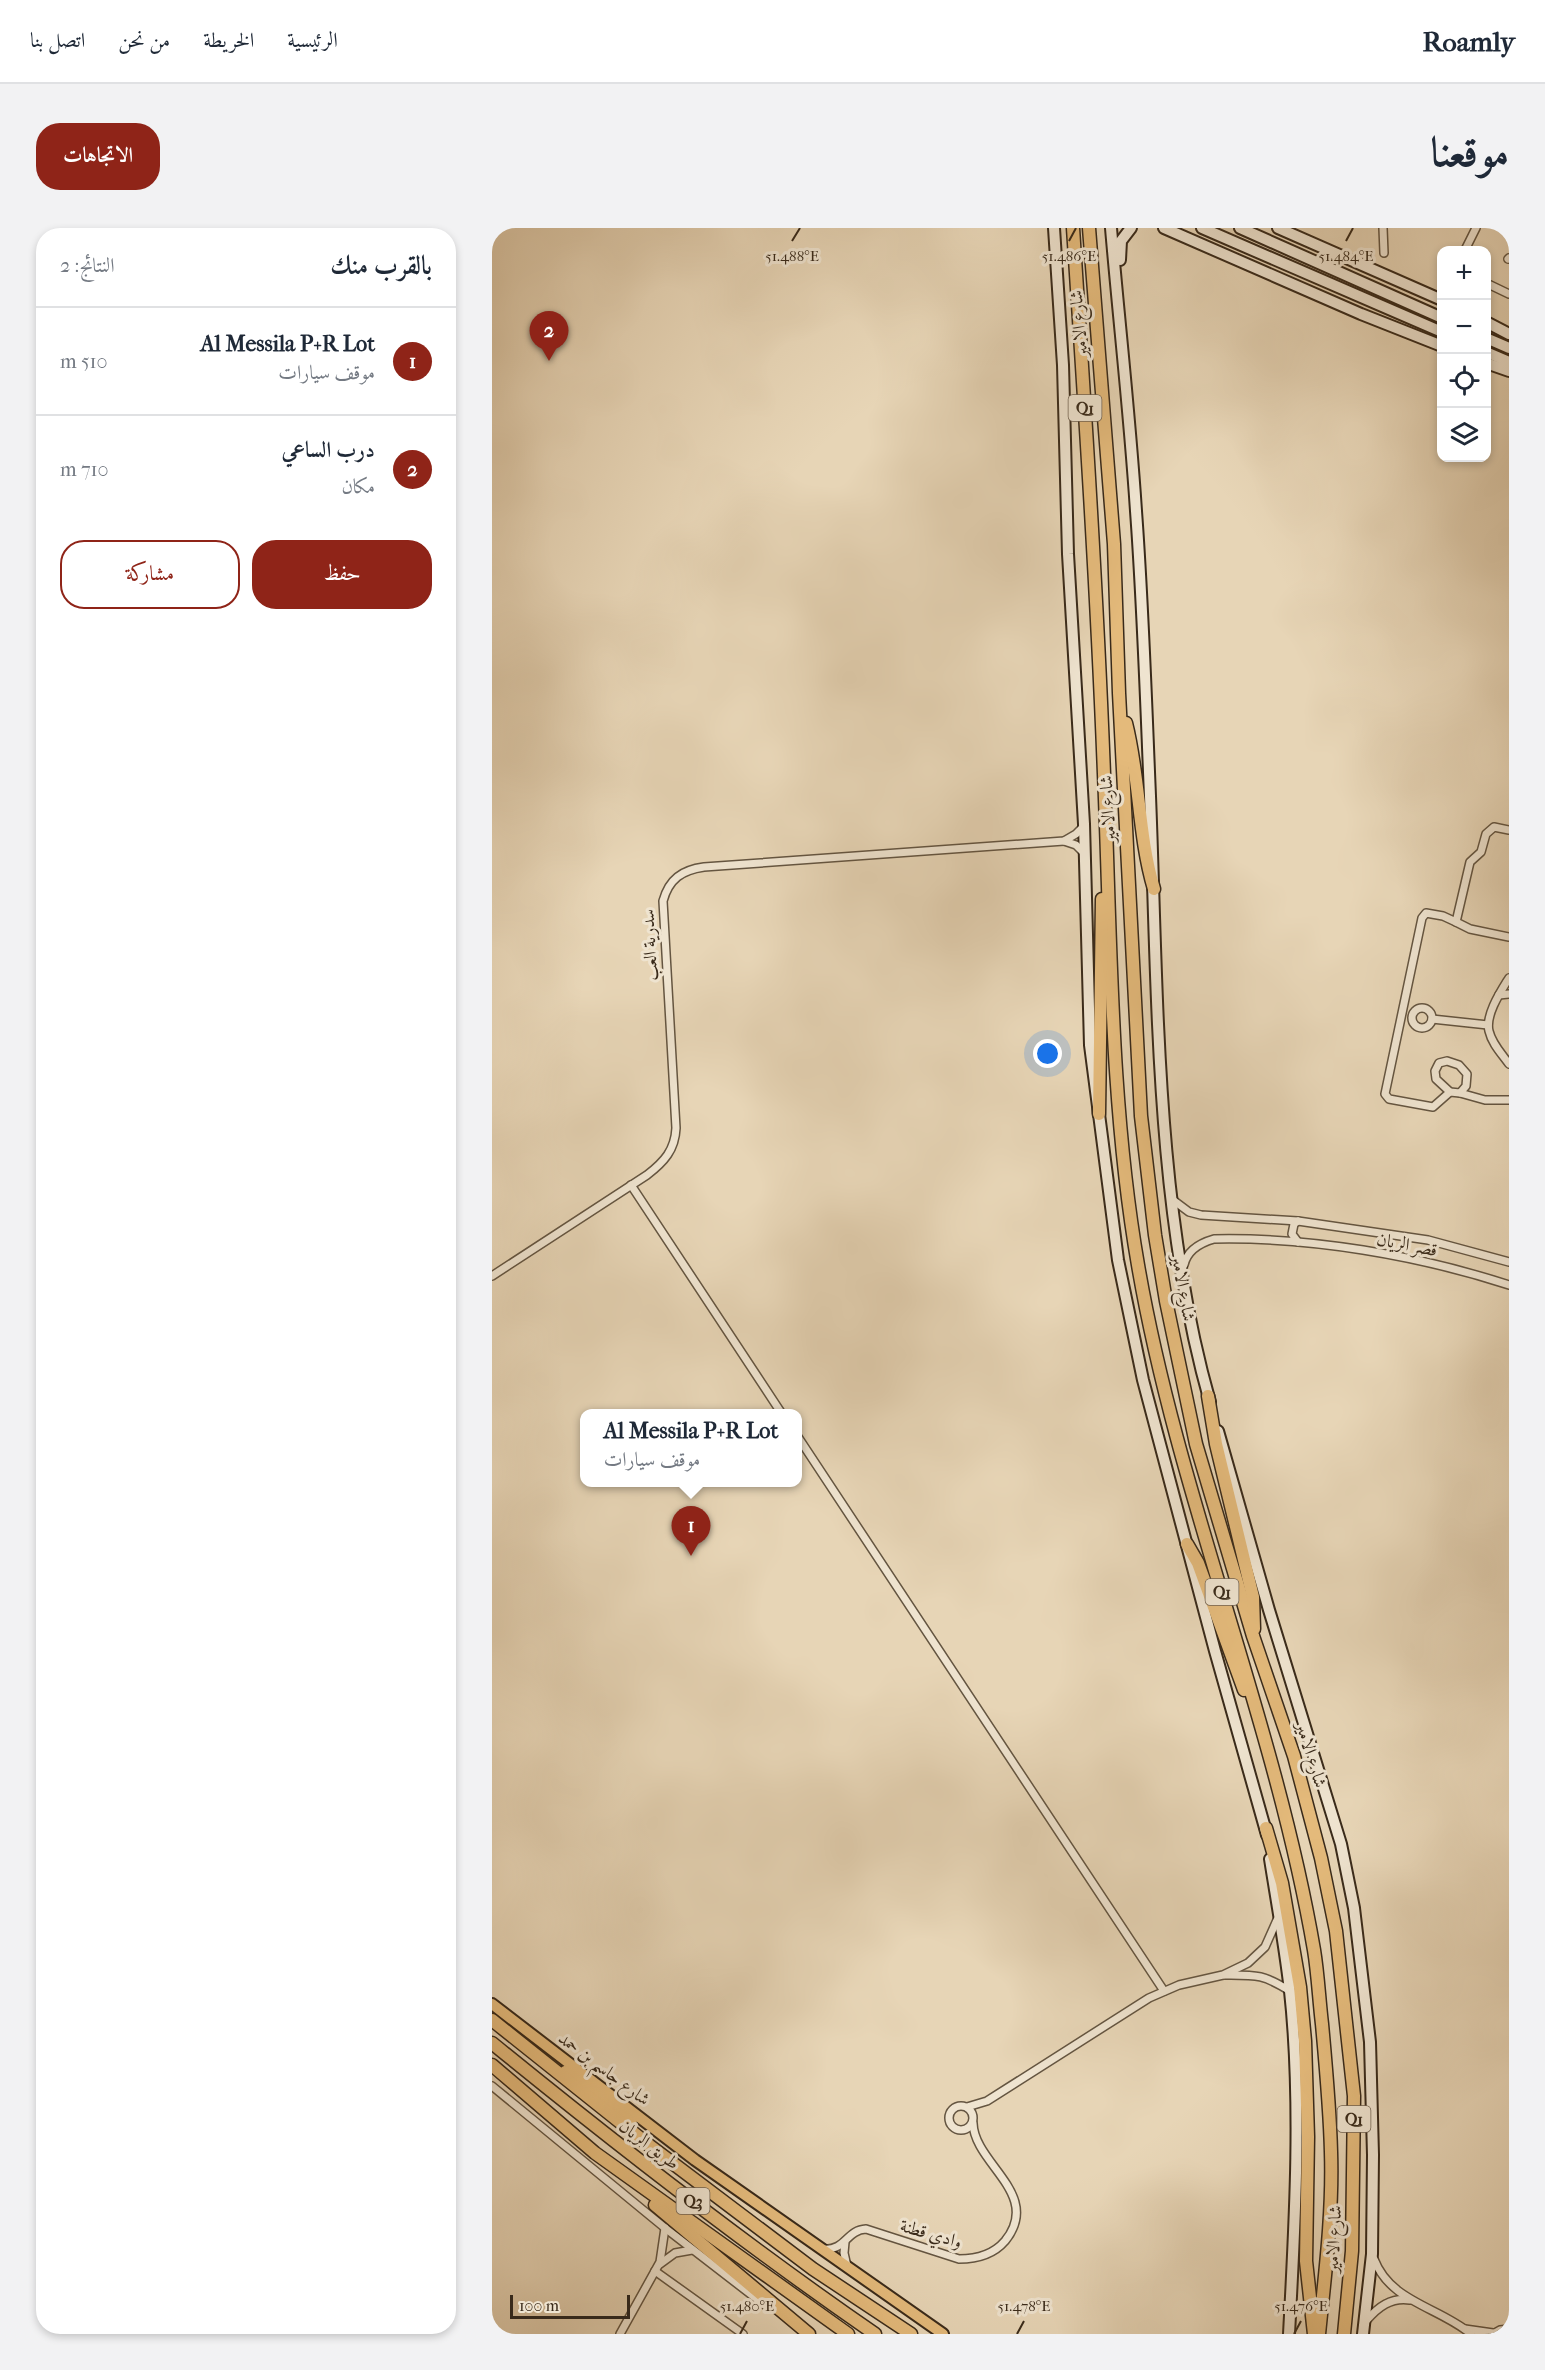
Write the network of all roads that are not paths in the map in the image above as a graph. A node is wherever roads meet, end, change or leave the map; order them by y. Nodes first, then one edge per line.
1 (1054, 228) edge
2 (1073, 228) edge
3 (1089, 228) edge
4 (1111, 228) edge
5 (1131, 228) edge
6 (1164, 228) edge
7 (1202, 228) edge
8 (1240, 228) edge
9 (1278, 228) edge
10 (1383, 228) edge
11 (1476, 228) edge
12 (1297, 233) edge
13 (1467, 246) edge
14 (1384, 253) dead end
15 (1491, 285) edge
16 (1509, 294) edge
17 (1437, 298) edge
18 (1117, 302) junction
19 (1437, 316) edge
20 (1491, 325) edge
21 (1437, 330) edge
22 (1509, 334) edge
23 (1491, 340) edge
24 (1437, 344) edge
25 (1509, 348) edge
26 (1491, 354) edge
27 (1509, 362) edge
28 (1491, 365) edge
29 (1509, 371) edge
30 (1119, 693) junction
31 (1084, 824) junction
32 (1509, 830) edge
33 (1064, 841) junction
34 (1107, 850) junction
35 (1085, 854) junction
36 (1154, 889) junction
37 (1456, 922) junction
38 (1509, 937) edge
39 (1509, 978) edge
40 (1509, 994) edge
41 (1499, 996) junction
42 (1432, 1019) dead end
43 (1488, 1026) junction
44 (1508, 1061) edge
45 (1450, 1092) junction
46 (1460, 1093) junction
47 (1509, 1100) edge
48 (1099, 1114) junction
49 (631, 1185) junction
50 (1172, 1199) junction
51 (1298, 1221) junction
52 (1298, 1242) junction
53 (1509, 1262) edge
54 (1182, 1271) junction
55 (492, 1276) edge
56 (1509, 1285) edge
57 (1209, 1396) junction
58 (779, 1409) edge
59 (802, 1443) edge
60 (1187, 1544) junction
61 (1253, 1636) junction
62 (1258, 1711) junction
63 (1266, 1828) junction
64 (1278, 1915) junction
65 (1223, 1975) junction
66 (1164, 1991) junction
67 (1290, 1991) junction
68 (492, 2004) edge
69 (492, 2020) edge
70 (492, 2043) edge
71 (537, 2056) junction
72 (492, 2065) edge
73 (492, 2086) edge
74 (987, 2101) junction
75 (967, 2107) junction
76 (973, 2121) junction
77 (963, 2131) junction
78 (977, 2141) junction
79 (595, 2153) junction
80 (695, 2160) junction
81 (665, 2229) junction
82 (845, 2242) junction
83 (820, 2248) junction
84 (692, 2250) junction
85 (1372, 2254) junction
86 (848, 2267) junction
87 (655, 2271) junction
88 (1412, 2301) junction
89 (1365, 2322) junction
90 (1508, 2328) edge
91 (1468, 2331) edge
92 (620, 2334) edge
93 (743, 2334) edge
94 (809, 2334) edge
95 (848, 2334) edge
96 (875, 2334) edge
97 (911, 2334) edge
98 (943, 2334) edge
99 (1289, 2334) edge
100 (1314, 2334) edge
101 (1319, 2334) edge
102 (1344, 2334) edge
103 (1363, 2334) edge
104 (1493, 2334) edge

1 - 31 main road, شارع الامير
2 - 34 highway, شارع الامير / Q1
3 - 30 highway, شارع الامير / Q1
4 - 18 main road, شارع الامير
5 - 18 main road
6 - 24 main road
7 - 21 main road
8 - 19 main road
9 - 12 main road
10 - 14 street
11 - 13 street
12 - 17 main road
15 - 16 street
18 - 36 main road, شارع الامير
20 - 22 main road
23 - 25 main road
26 - 27 main road
28 - 29 main road
30 - 36 highway
30 - 61 highway, شارع الامير / Q1
31 - 33 street
31 - 35 main road, شارع الامير
32 - 37 street
33 - 35 street
33 - 49 street, سدرية العب
34 - 48 highway
34 - 62 highway, شارع الامير / Q1
35 - 48 main road, شارع الامير
36 - 50 main road, شارع الامير
37 - 38 street
37 - 45 street
39 - 41 street
40 - 41 street
41 - 43 street
42 - 43 street
43 - 44 street
45 - 46 street
45 - 46 street
46 - 47 street
48 - 60 main road, شارع الامير
49 - 55 street, سدرية العب
49 - 58 street
50 - 51 street, قصر الريان
50 - 54 main road, شارع الامير
51 - 52 street
51 - 53 street, قصر الريان
52 - 54 street, قصر الريان
52 - 56 street, قصر الريان
54 - 57 main road, شارع الامير
57 - 61 highway
57 - 85 main road, شارع الامير
59 - 66 street
60 - 62 highway
60 - 63 main road, شارع الامير
61 - 102 highway, شارع الامير / Q1
62 - 101 highway, شارع الامير / Q1
63 - 64 main road, شارع الامير
63 - 100 highway
64 - 65 street
64 - 67 main road, شارع الامير
65 - 66 street
65 - 67 street
66 - 74 street
67 - 99 main road, شارع الامير
68 - 80 main road, شارع جاسم بن حمد
69 - 71 highway
70 - 96 highway, طريق الريان / Q3
71 - 80 main road
71 - 97 highway
72 - 79 highway, طريق الريان / Q3
73 - 81 street
74 - 75 street
74 - 76 street
75 - 76 street
75 - 77 street
76 - 77 street
76 - 78 street, وادي قطنة
77 - 78 street, وادي قطنة
78 - 82 street, وادي قطنة
79 - 94 highway
79 - 95 highway, طريق الريان / Q3
80 - 83 main road, طريق الريان
81 - 84 street
81 - 87 street
82 - 83 street, وادي قطنة
82 - 86 street
83 - 86 main road, طريق الريان
84 - 87 street
84 - 94 street
85 - 88 street
85 - 89 main road, شارع الامير
86 - 98 main road, طريق الريان
87 - 92 street
87 - 93 street
88 - 89 street
88 - 91 street
89 - 103 main road, شارع الامير
90 - 104 street
91 - 104 street

